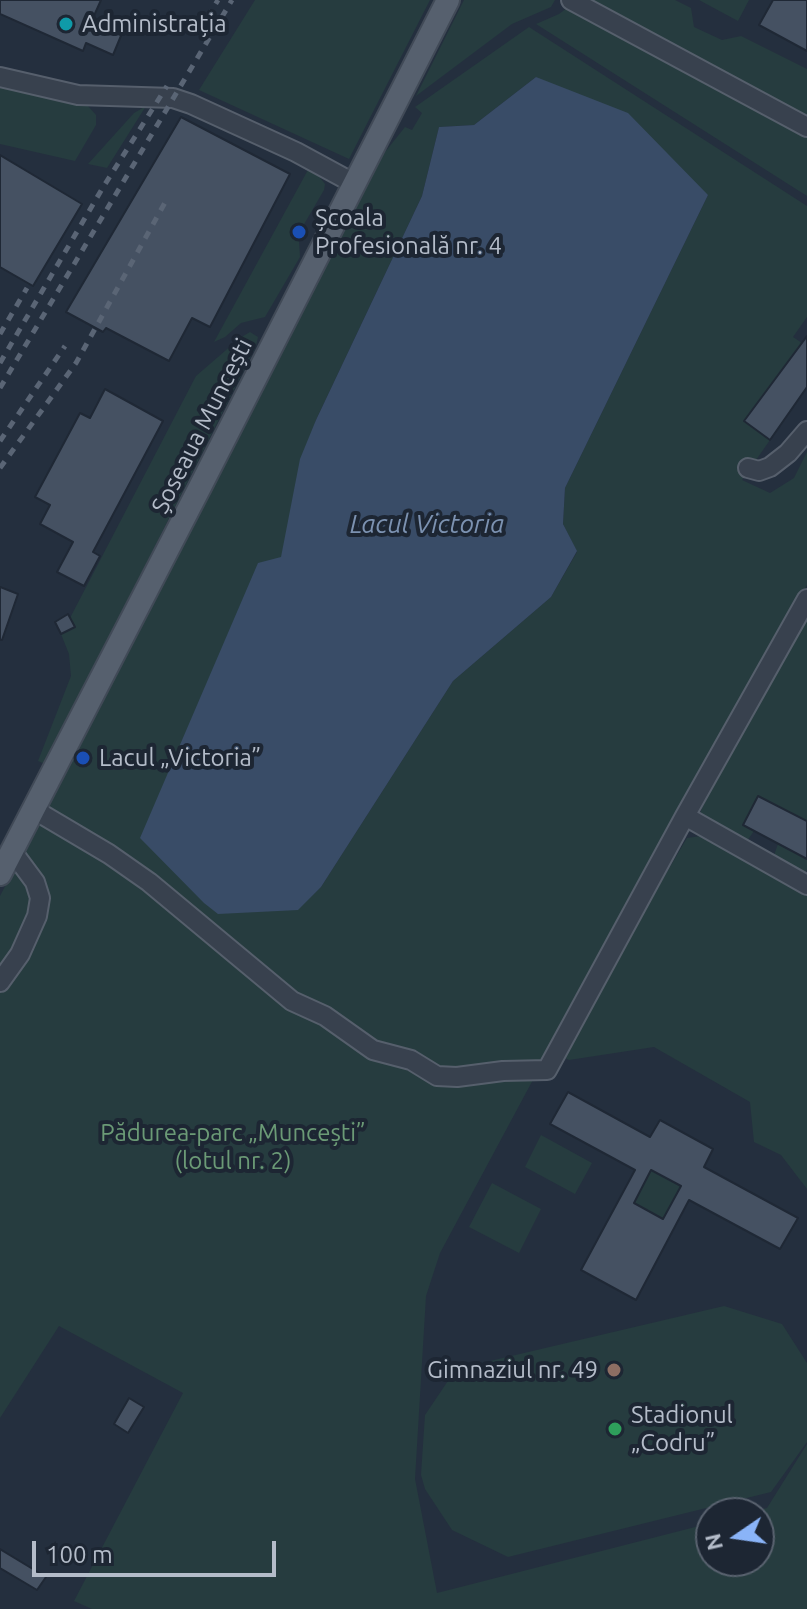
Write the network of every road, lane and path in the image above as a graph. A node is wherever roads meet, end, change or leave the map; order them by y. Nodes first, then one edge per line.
1 (448, 0) edge
2 (571, 0) edge
3 (0, 77) edge
4 (807, 127) edge
5 (355, 184) junction
6 (807, 431) edge
7 (748, 468) dead end
8 (807, 599) edge
9 (33, 809) junction
10 (685, 816) junction
11 (12, 851) junction
12 (0, 874) edge
13 (807, 885) edge
14 (0, 982) edge

1 - 5 main road, Șoseaua Muncești
2 - 4 lane
3 - 5 lane
5 - 9 main road, Șoseaua Muncești
6 - 7 lane
8 - 10 lane
9 - 10 lane
9 - 11 main road, Șoseaua Muncești
10 - 13 lane
11 - 12 main road, Șoseaua Muncești
11 - 14 lane

